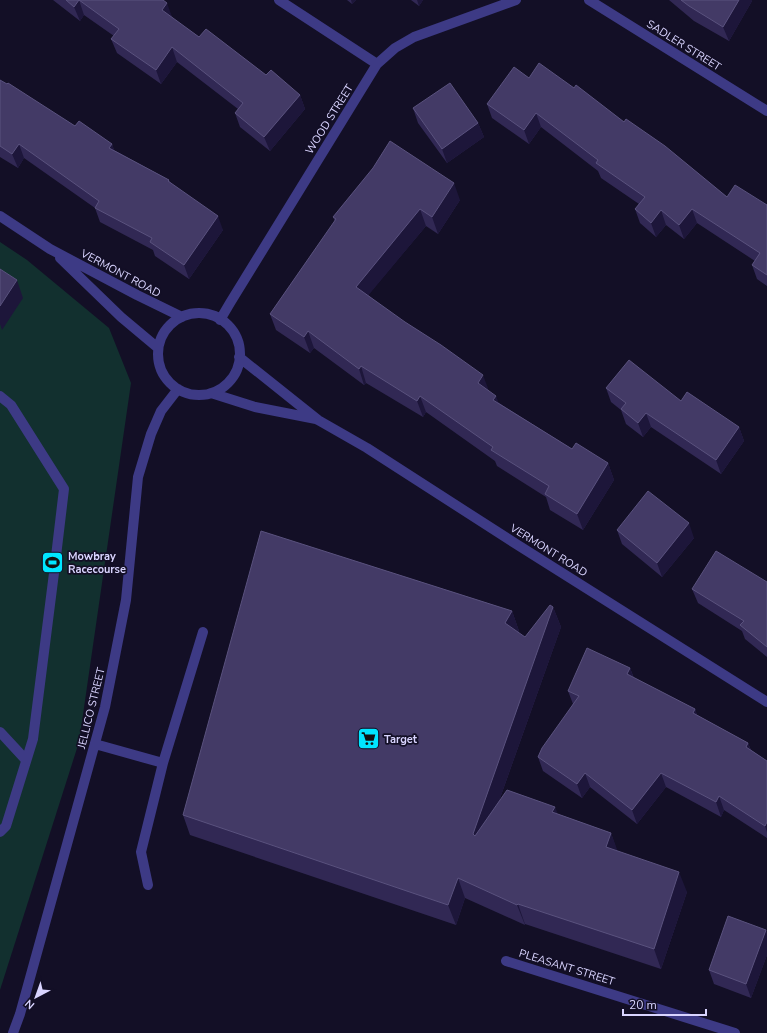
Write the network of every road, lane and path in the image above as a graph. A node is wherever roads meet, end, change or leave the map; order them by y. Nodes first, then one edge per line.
1 (279, 0) edge
2 (516, 0) edge
3 (589, 0) edge
4 (377, 64) junction
5 (767, 110) edge
6 (0, 216) edge
7 (50, 249) junction
8 (182, 317) junction
9 (220, 320) junction
10 (158, 348) junction
11 (239, 357) junction
12 (178, 389) junction
13 (211, 393) junction
14 (0, 396) edge
15 (318, 420) junction
16 (203, 632) dead end
17 (767, 702) edge
18 (0, 732) edge
19 (95, 744) junction
20 (26, 760) junction
21 (163, 763) junction
22 (0, 832) edge
23 (148, 886) dead end
24 (506, 961) dead end
25 (13, 1033) edge
26 (735, 1033) edge

1 - 4 street
2 - 4 street, WOOD STREET
3 - 5 street, SADLER STREET
4 - 9 street, WOOD STREET
6 - 7 street, VERMONT ROAD
7 - 8 street, VERMONT ROAD
7 - 10 street, VERMONT ROAD
8 - 9 street, VERMONT ROAD
8 - 10 street, VERMONT ROAD
9 - 11 street, VERMONT ROAD
10 - 12 street, VERMONT ROAD
11 - 13 street, VERMONT ROAD
11 - 15 street, VERMONT ROAD
12 - 13 street, VERMONT ROAD
12 - 19 street, JELLICO STREET
13 - 15 street, VERMONT ROAD
14 - 20 street
15 - 17 street, VERMONT ROAD
16 - 21 street
18 - 20 street
19 - 21 street
19 - 25 street, JELLICO STREET
20 - 22 street
21 - 23 street
24 - 26 street, PLEASANT STREET

